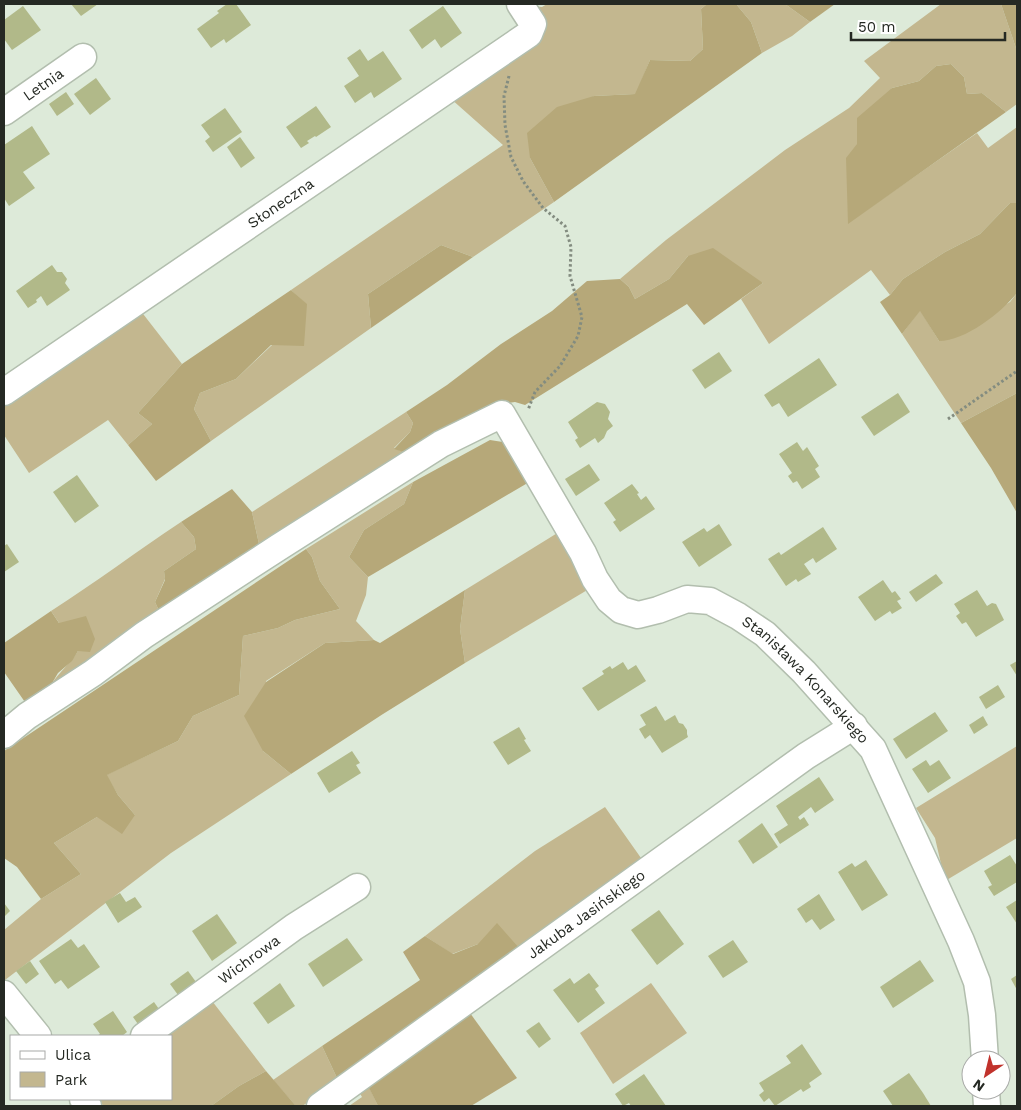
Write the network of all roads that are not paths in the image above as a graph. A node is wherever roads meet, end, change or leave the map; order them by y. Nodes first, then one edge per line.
1 (520, 4) edge
2 (83, 57) dead end
3 (4, 112) edge
4 (4, 392) edge
5 (854, 726) junction
6 (4, 736) edge
7 (357, 886) dead end
8 (4, 994) edge
9 (37, 1035) edge
10 (145, 1035) edge
11 (984, 1050) edge
12 (320, 1106) edge

1 - 4 street, Słoneczna
2 - 3 street, Letnia
5 - 6 street, Stanisława Konarskiego
5 - 11 street, Stanisława Konarskiego
5 - 12 street, Jakuba Jasińskiego
7 - 10 street, Wichrowa
8 - 9 street

